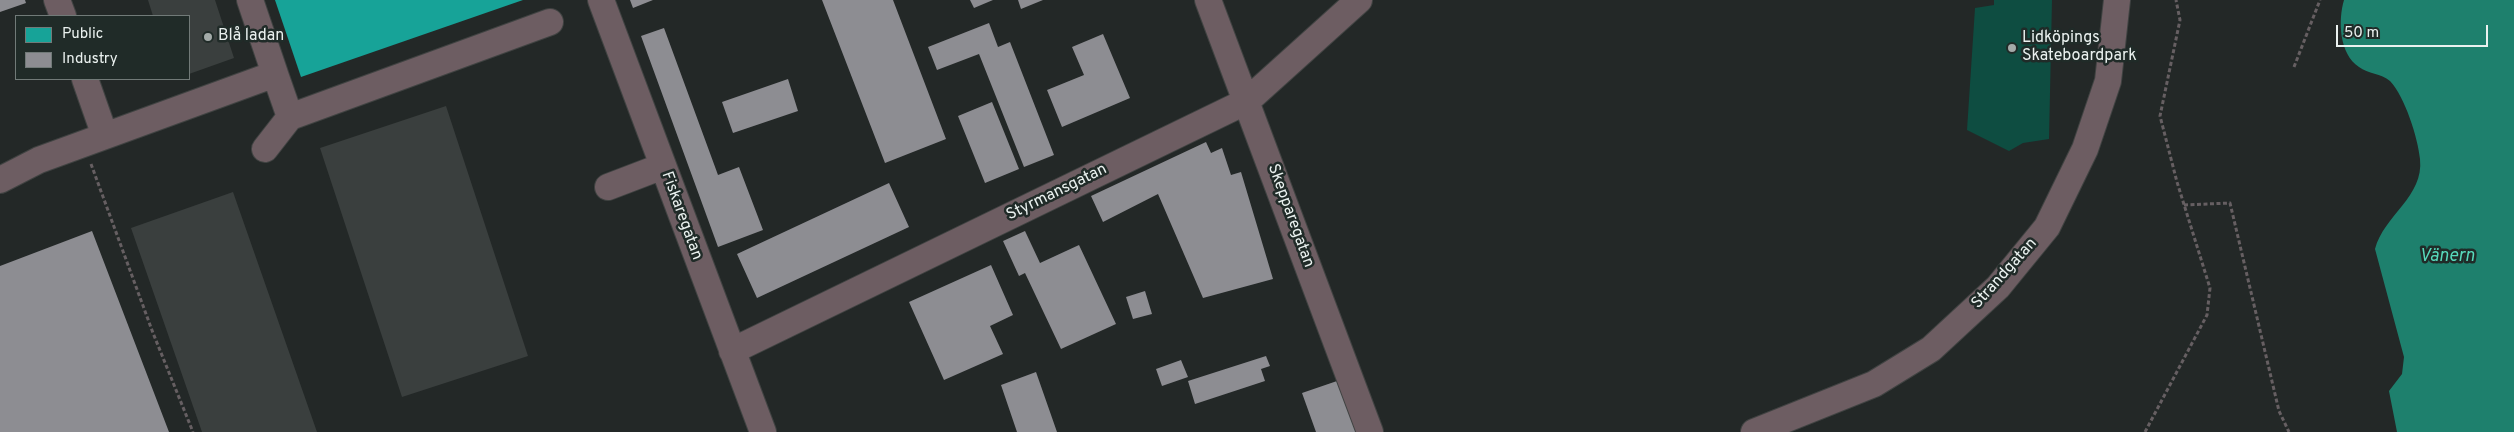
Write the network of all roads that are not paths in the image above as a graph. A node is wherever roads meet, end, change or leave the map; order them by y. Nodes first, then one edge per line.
1 (58, 0) edge
2 (250, 0) edge
3 (601, 0) edge
4 (1208, 0) edge
5 (1360, 0) edge
6 (2117, 0) edge
7 (63, 15) edge
8 (550, 22) dead end
9 (275, 74) junction
10 (85, 80) edge
11 (1248, 101) junction
12 (290, 117) junction
13 (95, 140) junction
14 (265, 150) dead end
15 (663, 166) junction
16 (0, 180) edge
17 (608, 187) dead end
18 (732, 352) junction
19 (764, 432) edge
20 (1370, 432) edge
21 (1754, 432) edge

1 - 7 street
2 - 9 street
3 - 15 street, Fiskaregatan
4 - 11 street, Skepparegatan
5 - 11 street, Styrmansgatan
6 - 21 street, Strandgatan
8 - 12 street
9 - 12 street
9 - 13 street
10 - 13 street
11 - 18 street, Styrmansgatan
11 - 20 street, Skepparegatan
12 - 14 street
13 - 16 street
15 - 17 street
15 - 18 street, Fiskaregatan
18 - 19 street, Fiskaregatan

